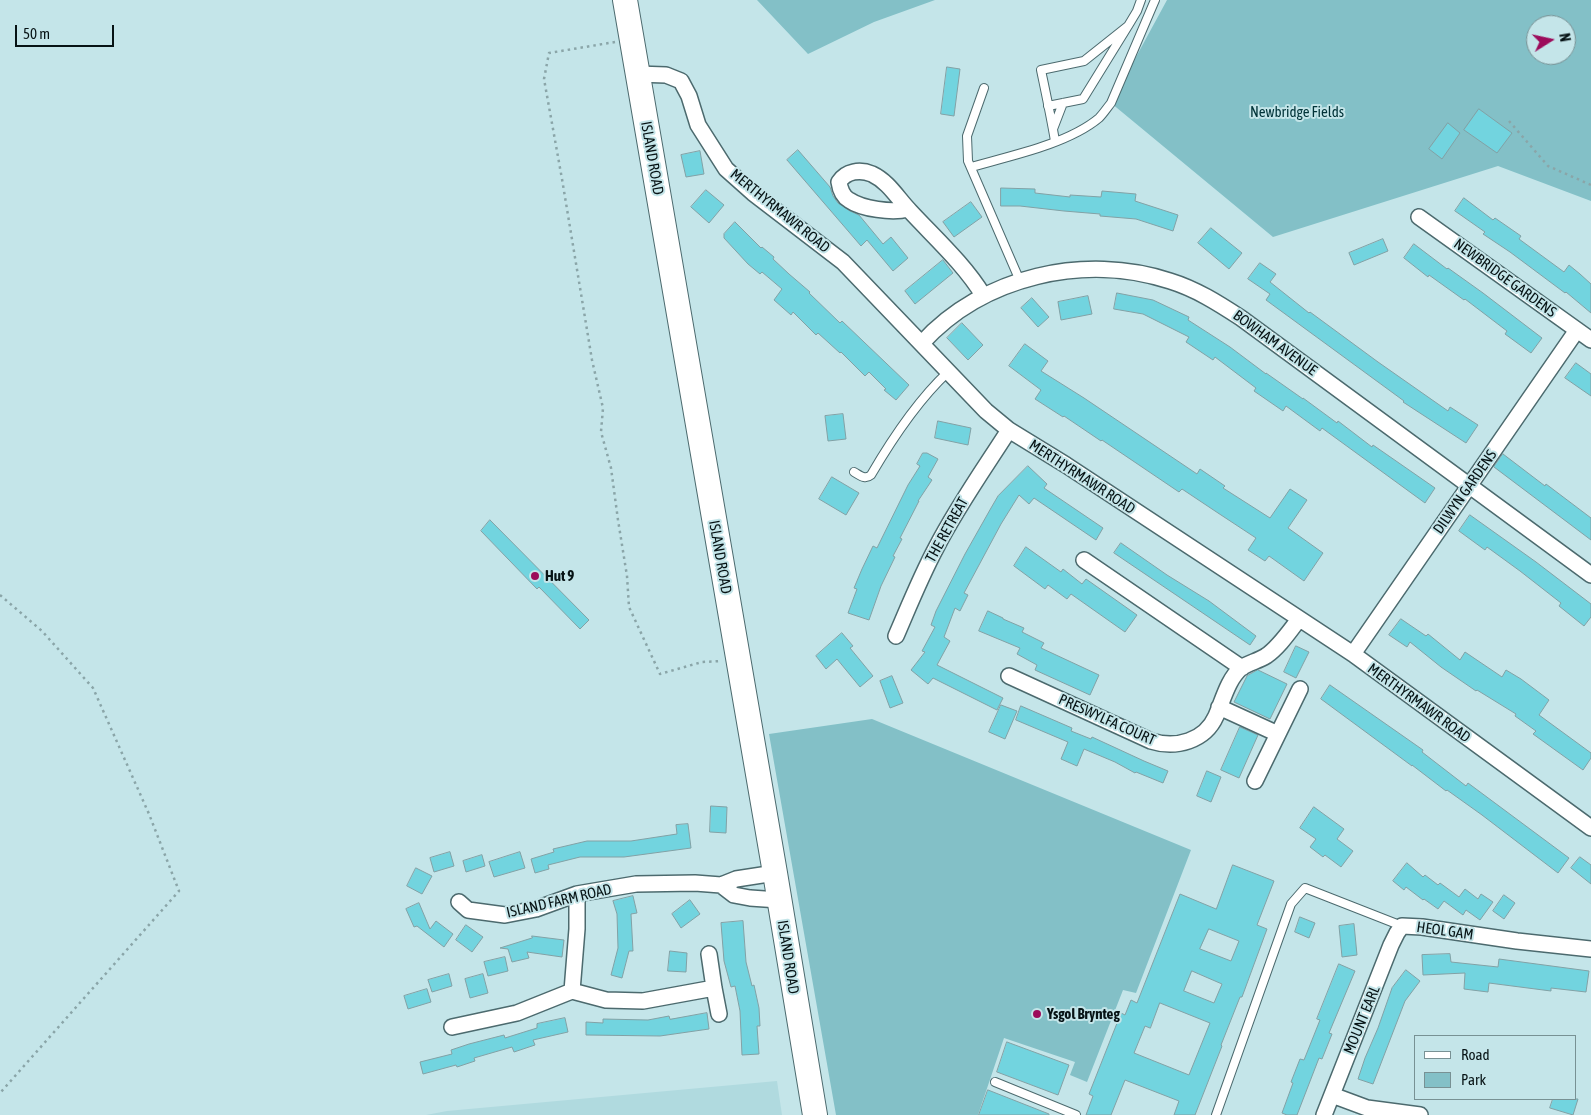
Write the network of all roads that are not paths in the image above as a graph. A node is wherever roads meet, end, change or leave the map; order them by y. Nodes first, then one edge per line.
1 (624, 0) edge
2 (1140, 0) edge
3 (1156, 0) edge
4 (1128, 26) junction
5 (637, 74) junction
6 (984, 88) dead end
7 (1063, 103) junction
8 (1048, 106) junction
9 (1053, 130) junction
10 (1055, 141) junction
11 (971, 167) junction
12 (908, 209) dead end
13 (1419, 217) dead end
14 (1020, 281) junction
15 (983, 295) junction
16 (1577, 330) junction
17 (1591, 340) edge
18 (922, 343) junction
19 (948, 372) junction
20 (1009, 430) junction
21 (854, 472) dead end
22 (1470, 485) junction
23 (1084, 560) dead end
24 (1591, 575) edge
25 (1299, 619) junction
26 (896, 636) dead end
27 (1353, 654) junction
28 (1242, 668) junction
29 (1009, 676) dead end
30 (1300, 689) dead end
31 (1219, 707) junction
32 (1278, 734) junction
33 (1255, 781) dead end
34 (1591, 828) edge
35 (775, 873) junction
36 (721, 885) junction
37 (578, 894) junction
38 (779, 900) junction
39 (459, 902) dead end
40 (1402, 926) junction
41 (1591, 949) edge
42 (710, 954) dead end
43 (714, 988) junction
44 (572, 991) junction
45 (719, 1014) dead end
46 (452, 1027) dead end
47 (995, 1082) dead end
48 (1332, 1095) junction
49 (814, 1115) edge
50 (1076, 1115) edge
51 (1216, 1115) edge
52 (1324, 1115) edge
53 (1420, 1115) edge

1 - 5 main road, ISLAND ROAD
2 - 4 lane
3 - 10 lane
4 - 7 lane
4 - 8 lane
5 - 18 street, MERTHYRMAWR ROAD
5 - 35 main road, ISLAND ROAD
6 - 11 lane
7 - 8 lane
7 - 9 lane
8 - 9 lane
9 - 10 lane
10 - 11 lane
11 - 14 lane
12 - 15 street
13 - 16 street, NEWBRIDGE GARDENS
14 - 15 street, BOWHAM AVENUE
14 - 22 street, BOWHAM AVENUE
15 - 18 street, BOWHAM AVENUE
16 - 17 street, NEWBRIDGE GARDENS
16 - 22 street, DILWYN GARDENS
18 - 19 street, MERTHYRMAWR ROAD
19 - 20 street, MERTHYRMAWR ROAD
19 - 21 lane
20 - 25 street, MERTHYRMAWR ROAD
20 - 26 street, THE RETREAT
22 - 24 street, BOWHAM AVENUE
22 - 27 street, DILWYN GARDENS
23 - 28 street
25 - 27 street, MERTHYRMAWR ROAD
25 - 28 street, PRESWYLFA COURT
27 - 34 street, MERTHYRMAWR ROAD
28 - 31 street, PRESWYLFA COURT
29 - 31 street, PRESWYLFA COURT
30 - 32 street
31 - 32 street
32 - 33 street
35 - 36 street, ISLAND FARM ROAD
35 - 38 main road, ISLAND ROAD
36 - 37 street, ISLAND FARM ROAD
36 - 38 street, ISLAND FARM ROAD
37 - 39 street, ISLAND FARM ROAD
37 - 44 street
38 - 49 main road, ISLAND ROAD
40 - 41 street, HEOL GAM
40 - 48 street, MOUNT EARL
40 - 51 lane, HEOL GAM
42 - 43 street
43 - 44 street
43 - 45 street
44 - 46 street
47 - 50 lane
48 - 52 street, MOUNT EARL
48 - 53 street

